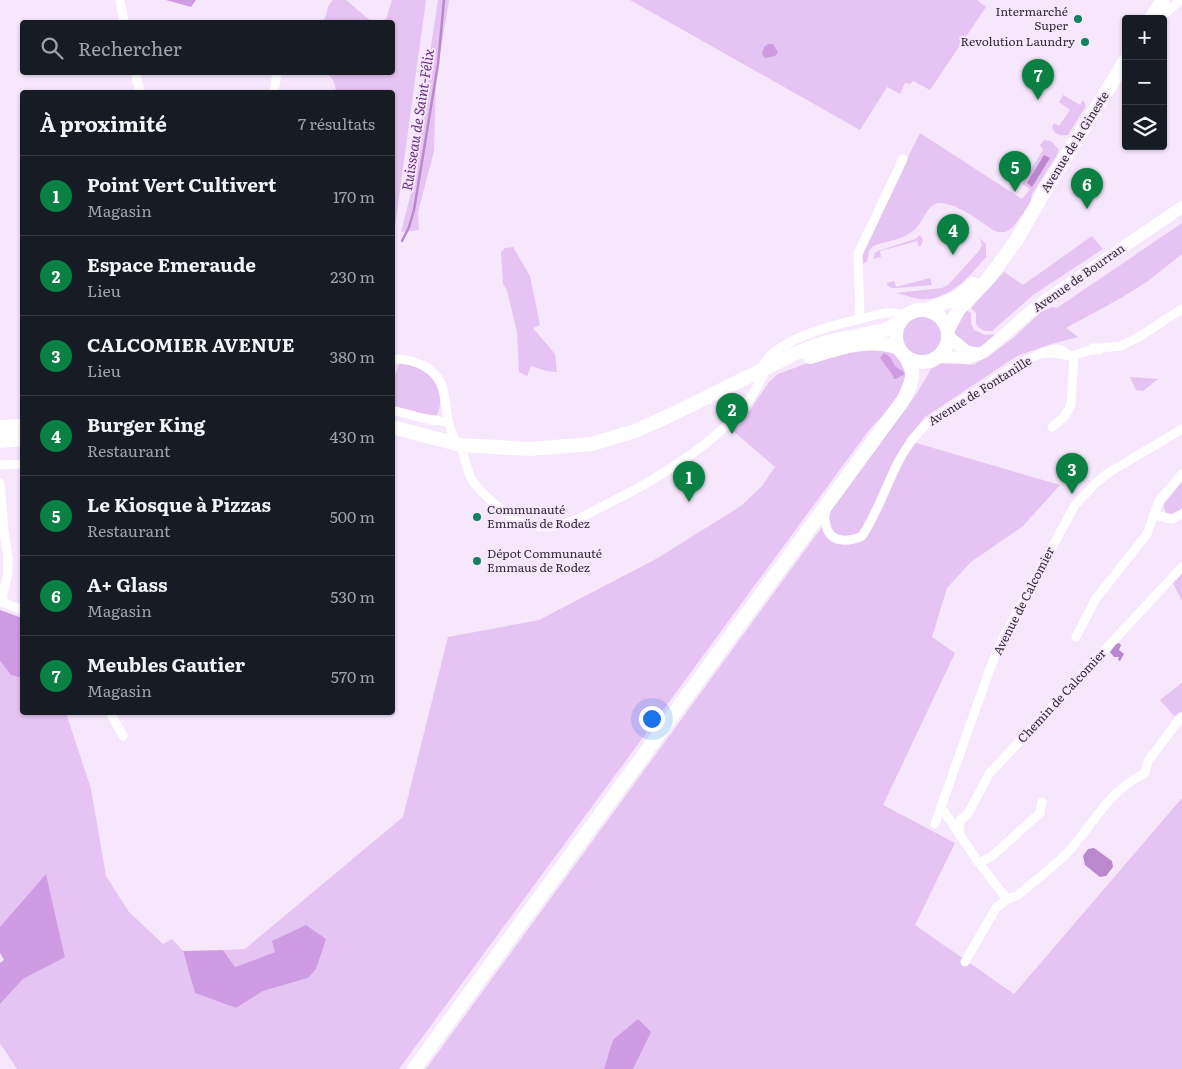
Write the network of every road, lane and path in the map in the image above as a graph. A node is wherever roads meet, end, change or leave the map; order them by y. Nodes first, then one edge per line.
1 (120, 0) edge
2 (1163, 0) edge
3 (1180, 0) edge
4 (1154, 15) edge
5 (1163, 15) edge
6 (124, 20) edge
7 (1122, 67) edge
8 (136, 75) edge
9 (277, 75) edge
10 (140, 90) edge
11 (274, 90) edge
12 (903, 159) dead end
13 (1182, 207) edge
14 (1025, 225) junction
15 (927, 310) junction
16 (1182, 310) edge
17 (860, 319) junction
18 (902, 320) junction
19 (948, 333) junction
20 (902, 352) junction
21 (979, 354) junction
22 (1071, 355) junction
23 (395, 359) edge
24 (935, 359) junction
25 (765, 368) junction
26 (904, 399) junction
27 (395, 411) edge
28 (448, 422) junction
29 (20, 426) edge
30 (0, 427) edge
31 (1052, 427) dead end
32 (395, 428) edge
33 (1182, 429) edge
34 (20, 439) edge
35 (0, 441) edge
36 (458, 444) junction
37 (20, 464) edge
38 (0, 465) edge
39 (1182, 474) edge
40 (0, 483) edge
41 (824, 510) junction
42 (1182, 514) edge
43 (1155, 515) junction
44 (1182, 567) edge
45 (1, 602) edge
46 (20, 609) edge
47 (1076, 637) dead end
48 (112, 715) edge
49 (1180, 716) dead end
50 (123, 736) dead end
51 (1042, 802) dead end
52 (941, 807) junction
53 (935, 824) dead end
54 (959, 833) junction
55 (979, 863) junction
56 (1006, 899) junction
57 (966, 962) dead end
58 (414, 1069) edge

1 - 6 street
2 - 4 main road
3 - 5 street
7 - 14 main road, Avenue de la Gineste
8 - 10 street
9 - 11 street
12 - 17 street
13 - 21 main road, Avenue de Bourran
14 - 15 main road
14 - 19 main road
15 - 18 main road
15 - 19 main road
16 - 22 street, Avenue de Fontanille
17 - 18 street
17 - 25 street
18 - 20 main road
18 - 25 main road
19 - 21 main road
19 - 24 main road
20 - 24 main road
20 - 25 main road
20 - 26 main road
21 - 24 main road, Avenue de Bourran
22 - 31 street
22 - 41 street, Avenue de Fontanille
23 - 28 street
24 - 26 main road
25 - 36 main road
25 - 36 street
26 - 41 main road
27 - 28 street
28 - 36 street
29 - 30 main road
32 - 36 main road
33 - 52 street, Avenue de Calcomier
34 - 35 main road
37 - 38 street
39 - 43 street
40 - 45 street
41 - 58 main road
42 - 43 street
43 - 47 street
44 - 54 street, Chemin de Calcomier
45 - 46 street
48 - 50 street
49 - 56 street
51 - 55 street
52 - 53 street, Avenue de Calcomier
52 - 54 street
54 - 55 street
55 - 56 street
56 - 57 street

